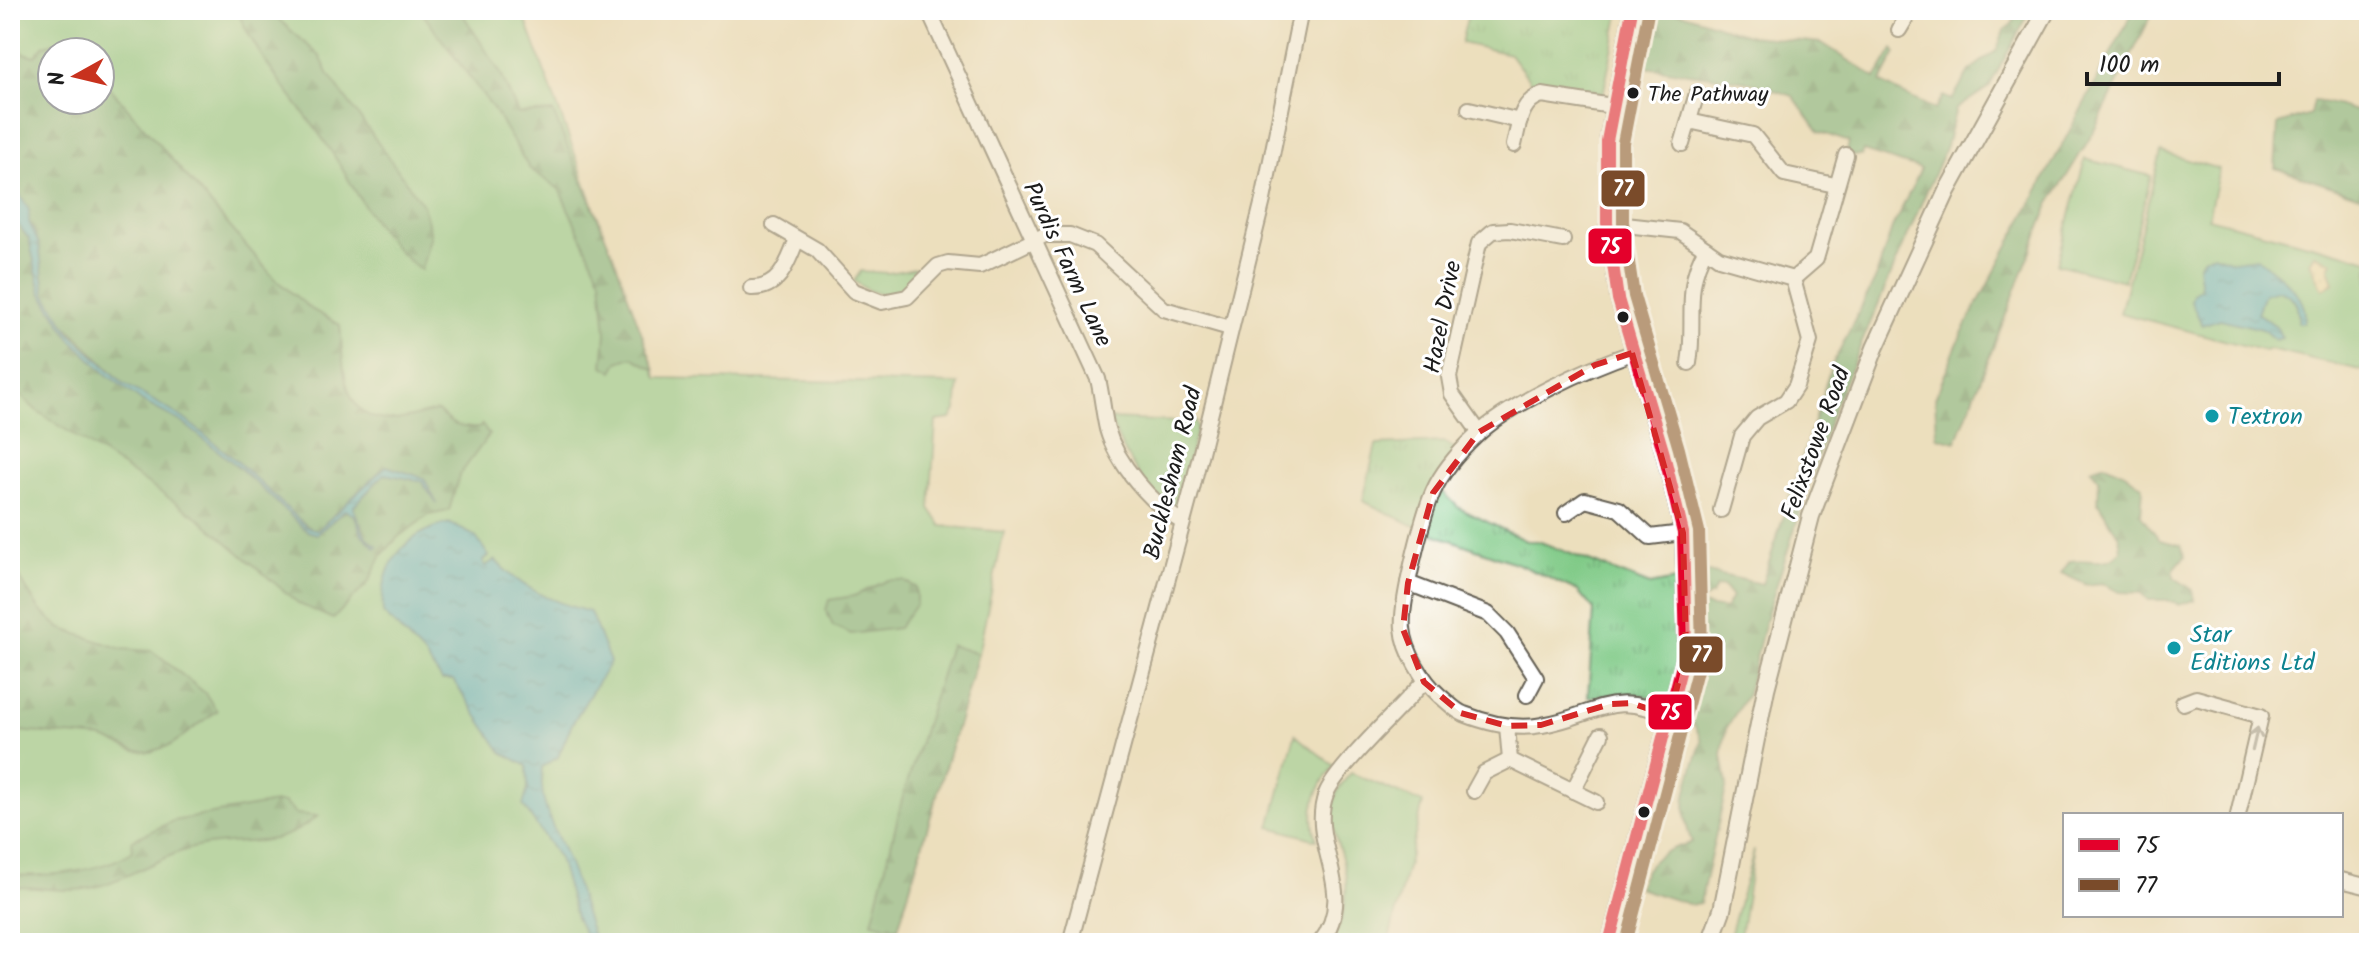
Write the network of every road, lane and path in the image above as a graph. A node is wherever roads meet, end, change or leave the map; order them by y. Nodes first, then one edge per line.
1 (928, 10) edge
2 (1301, 10) edge
3 (1632, 10) edge
4 (1911, 10) edge
5 (2047, 10) edge
6 (1899, 30) dead end
7 (1697, 93) dead end
8 (1612, 106) junction
9 (1469, 109) dead end
10 (1520, 121) junction
11 (1689, 121) junction
12 (1682, 144) dead end
13 (1514, 145) dead end
14 (1846, 155) dead end
15 (1835, 185) junction
16 (1607, 223) junction
17 (774, 225) dead end
18 (797, 239) junction
19 (1032, 240) junction
20 (1563, 240) dead end
21 (1706, 249) junction
22 (1793, 279) junction
23 (751, 288) dead end
24 (1230, 328) junction
25 (1632, 353) junction
26 (1689, 363) dead end
27 (1479, 432) junction
28 (1721, 510) dead end
29 (1566, 513) dead end
30 (1182, 522) junction
31 (1683, 533) junction
32 (1408, 583) junction
33 (1424, 682) junction
34 (1527, 695) dead end
35 (2183, 703) dead end
36 (1670, 716) junction
37 (1507, 726) junction
38 (1601, 735) dead end
39 (1510, 760) junction
40 (1474, 791) dead end
41 (1573, 791) junction
42 (1596, 802) dead end
43 (2238, 813) edge
44 (2343, 880) edge
45 (2369, 887) edge
46 (1070, 943) edge
47 (1320, 943) edge
48 (1609, 943) edge
49 (1712, 943) edge

1 - 19 street, Purdis Farm Lane
2 - 24 street, Bucklesham Road
3 - 8 street
4 - 6 street
5 - 49 main road, Felixstowe Road
7 - 11 street
8 - 10 street
8 - 16 street
9 - 10 street
10 - 13 street
11 - 12 street
11 - 15 street
14 - 15 street
15 - 22 street
16 - 21 street
16 - 25 street
17 - 18 street
18 - 19 street
18 - 23 street
19 - 24 street
19 - 30 street, Purdis Farm Lane
20 - 27 street, Hazel Drive
21 - 22 street
21 - 26 street
22 - 28 street
24 - 30 street, Bucklesham Road
25 - 27 street
25 - 31 street
27 - 32 street
29 - 31 street
30 - 46 street, Bucklesham Road
31 - 36 street
32 - 33 street
32 - 34 street
33 - 37 street
33 - 47 street
43 -> 35 street
36 - 37 street
36 - 48 street
37 - 39 street
38 - 41 street
39 - 40 street
39 - 41 street
41 - 42 street
44 - 45 street

